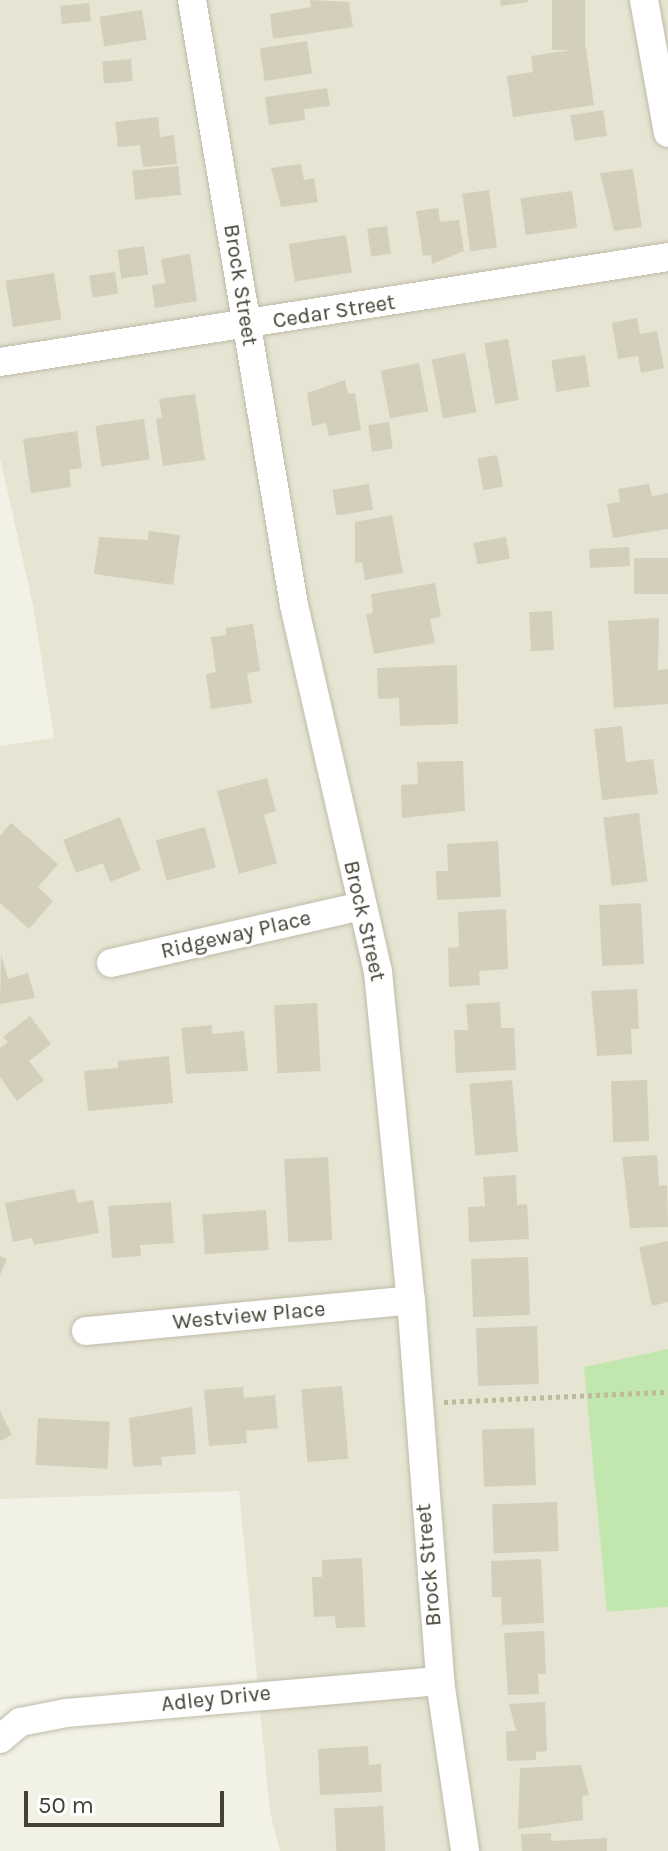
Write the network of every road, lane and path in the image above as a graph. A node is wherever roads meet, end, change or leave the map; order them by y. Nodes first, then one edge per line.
1 (192, 0) edge
2 (644, 0) edge
3 (668, 133) edge
4 (668, 257) edge
5 (247, 326) junction
6 (0, 362) edge
7 (361, 906) junction
8 (111, 963) dead end
9 (411, 1300) junction
10 (86, 1331) dead end
11 (668, 1392) edge
12 (415, 1403) junction
13 (440, 1681) junction
14 (0, 1739) edge
15 (465, 1851) edge

1 - 5 street, Brock Street
2 - 3 street
4 - 5 street, Cedar Street
5 - 6 street, Cedar Street
5 - 7 street, Brock Street
7 - 8 street, Ridgeway Place
7 - 9 street, Brock Street
9 - 10 street, Westview Place
9 - 12 street, Brock Street
11 - 12 path
12 - 13 street, Brock Street
13 - 14 street, Adley Drive
13 - 15 street, Brock Street

